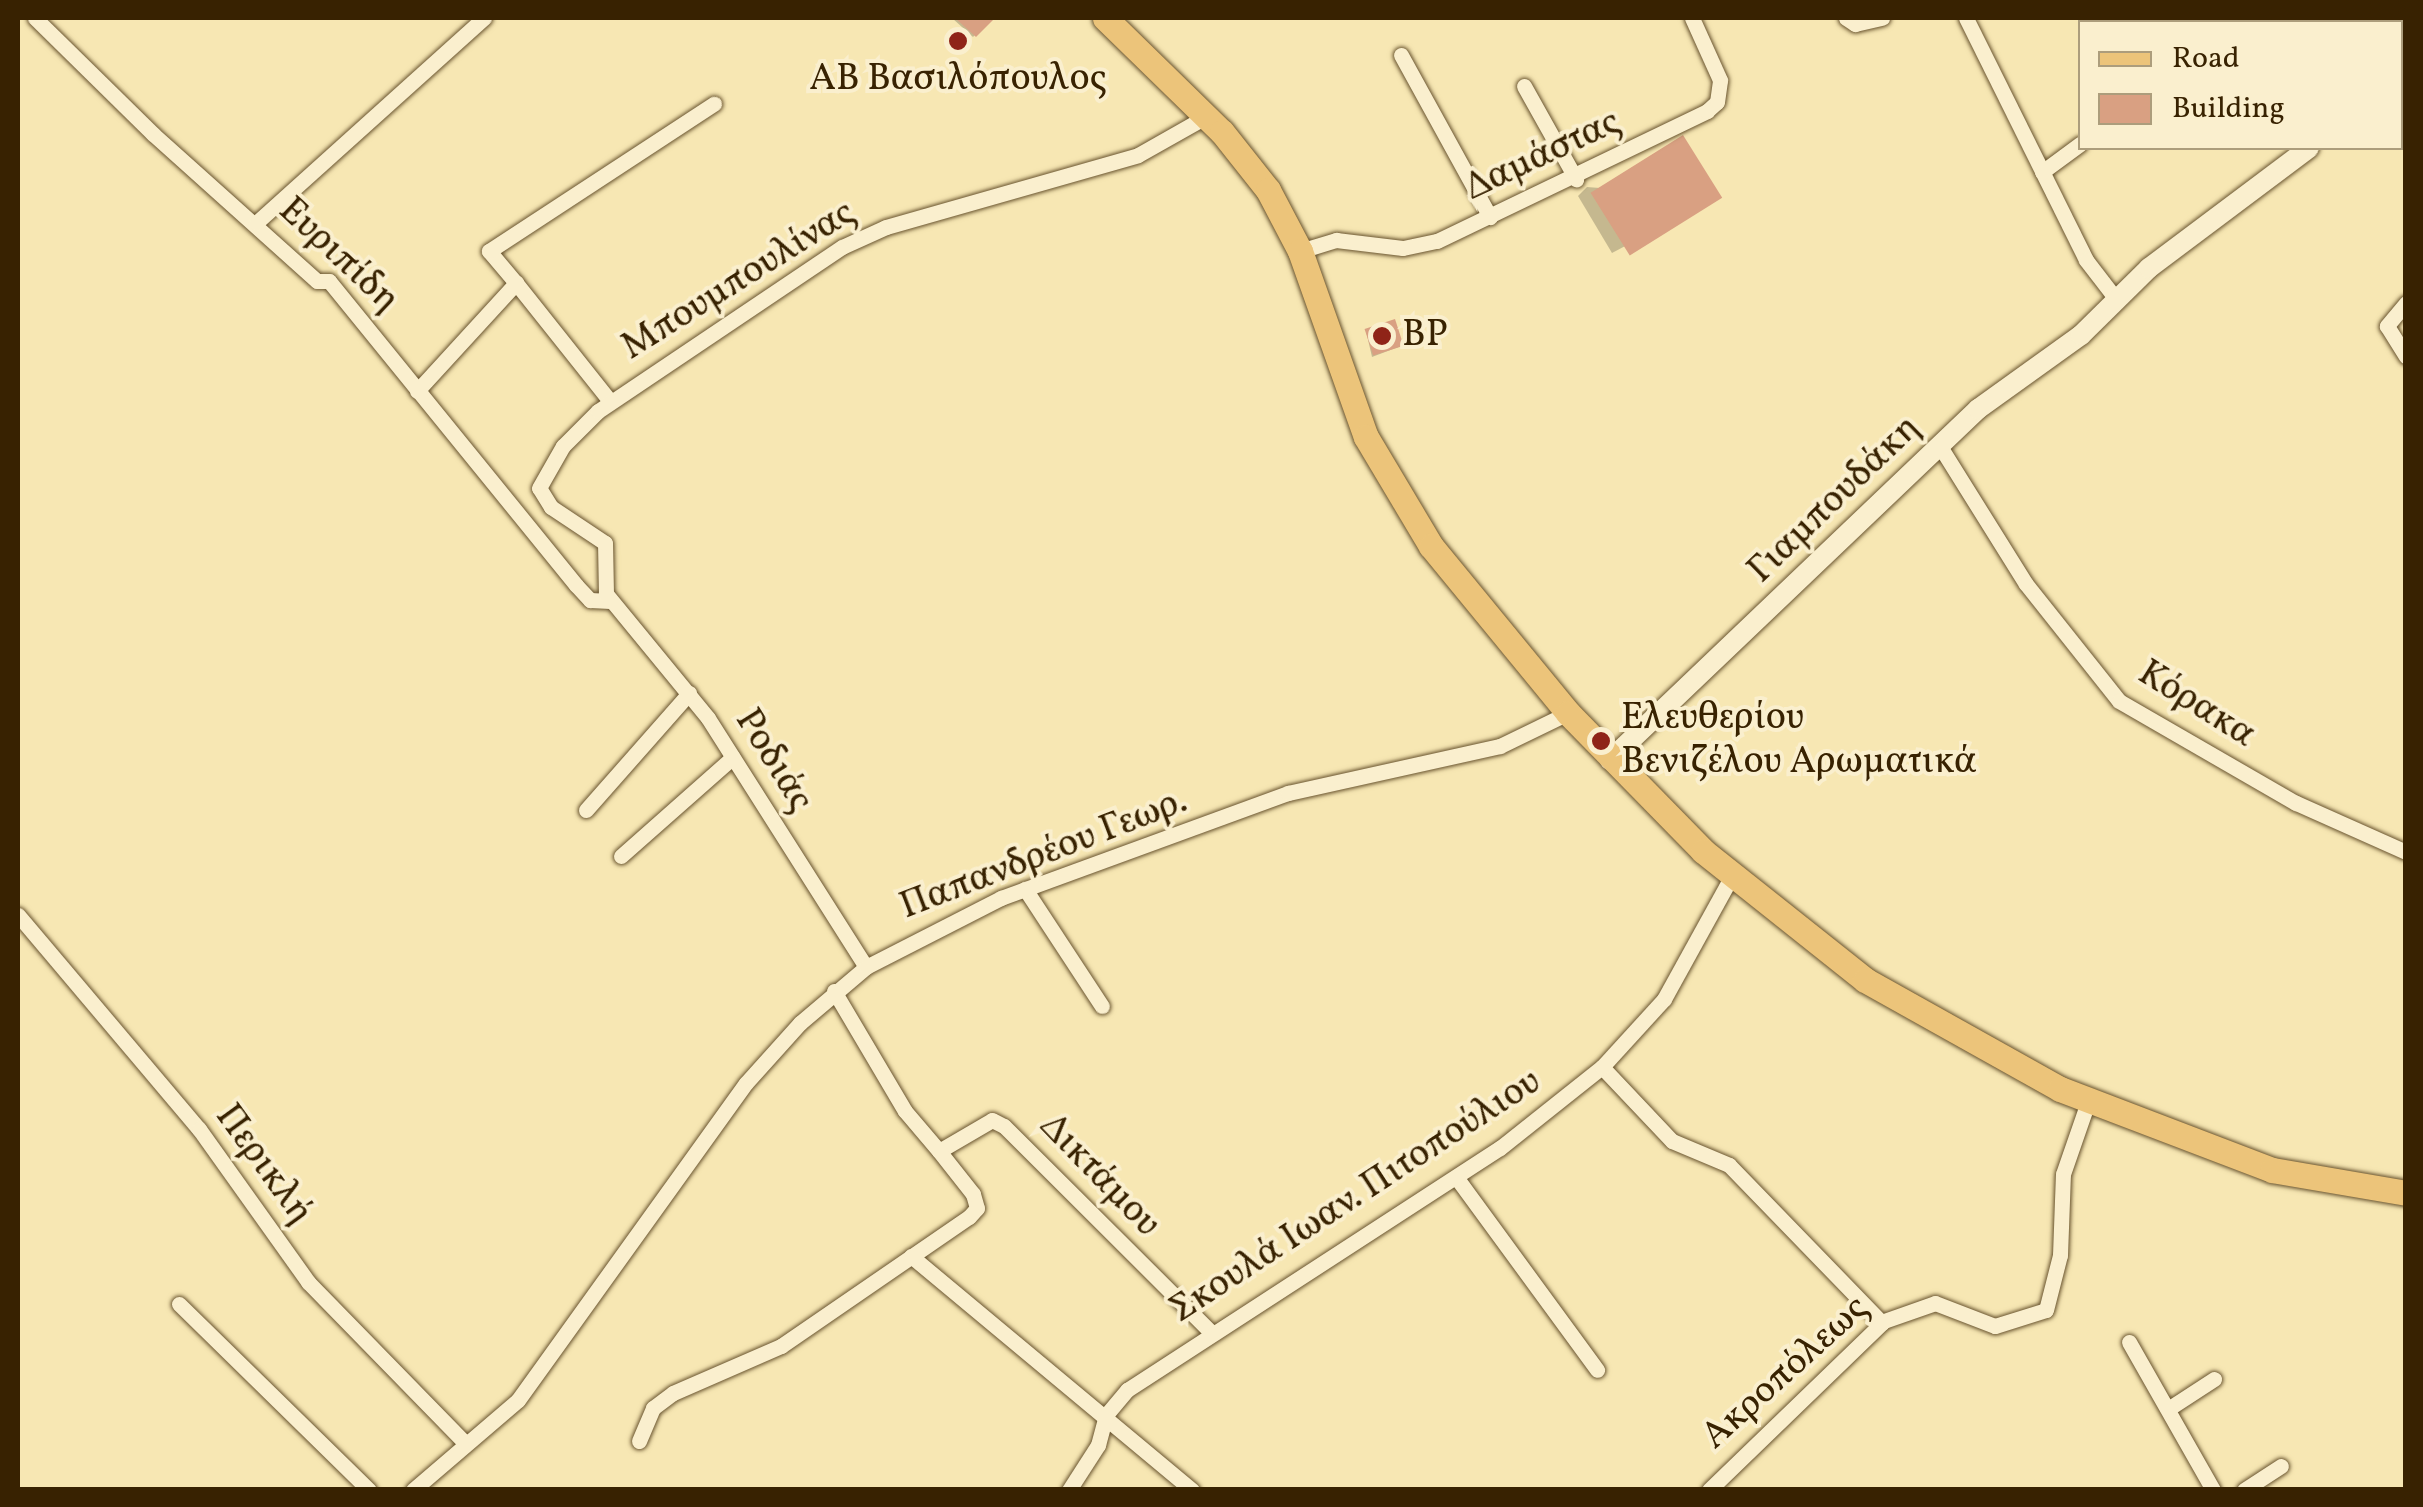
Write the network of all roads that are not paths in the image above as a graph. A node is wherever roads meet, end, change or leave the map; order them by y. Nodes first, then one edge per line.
1 (35, 18) edge
2 (484, 18) edge
3 (1104, 18) edge
4 (1692, 18) edge
5 (1846, 18) edge
6 (1882, 18) edge
7 (1973, 20) edge
8 (1401, 55) dead end
9 (1524, 86) dead end
10 (714, 104) dead end
11 (1207, 116) junction
12 (2078, 145) edge
13 (2300, 150) edge
14 (2042, 172) junction
15 (1576, 179) junction
16 (1490, 217) junction
17 (256, 224) junction
18 (1300, 251) junction
19 (516, 283) junction
20 (2116, 299) junction
21 (2406, 303) edge
22 (2406, 357) edge
23 (417, 391) junction
24 (610, 401) junction
25 (1941, 448) junction
26 (610, 601) junction
27 (689, 693) junction
28 (1568, 713) junction
29 (733, 757) junction
30 (1610, 760) junction
31 (586, 810) dead end
32 (2406, 852) edge
33 (622, 856) dead end
34 (1732, 876) junction
35 (1026, 890) junction
36 (18, 915) edge
37 (866, 967) junction
38 (834, 991) junction
39 (1102, 1006) dead end
40 (1602, 1067) junction
41 (2088, 1102) junction
42 (938, 1151) junction
43 (1456, 1177) junction
44 (2406, 1193) edge
45 (911, 1256) junction
46 (179, 1304) dead end
47 (1882, 1323) junction
48 (1210, 1331) junction
49 (2129, 1342) dead end
50 (1597, 1370) dead end
51 (2214, 1379) dead end
52 (2168, 1409) junction
53 (1106, 1414) junction
54 (639, 1441) dead end
55 (466, 1444) junction
56 (2281, 1466) dead end
57 (369, 1490) edge
58 (413, 1490) edge
59 (1068, 1490) edge
60 (1192, 1490) edge
61 (1709, 1490) edge
62 (2213, 1490) edge
63 (2244, 1490) edge

1 - 17 street, Ευριπίδη
2 - 17 street
3 - 11 main road
4 - 15 street, Δαμάστας
5 - 6 street
7 - 14 street
8 - 16 street
9 - 15 street
10 - 19 street
11 - 18 main road
11 - 24 street, Μπουμπουλίνας
12 - 14 street
13 - 20 street, Γιαμπουδάκη
14 - 20 street
15 - 16 street, Δαμάστας
16 - 18 street, Δαμάστας
17 - 23 street, Ευριπίδη
18 - 28 main road
19 - 23 street
19 - 24 street
20 - 25 street, Γιαμπουδάκη
21 - 22 street
23 - 26 street, Ευριπίδη
24 - 26 street, Μπουμπουλίνας
25 - 30 street, Γιαμπουδάκη
25 - 32 street, Κόρακα
26 - 27 street, Ροδιάς
27 - 29 street, Ροδιάς
27 - 31 street
28 - 30 main road
28 - 35 street, Παπανδρέου Γεωρ.
29 - 33 street
29 - 37 street, Ροδιάς
30 - 34 main road
34 - 40 street, Σκουλά Ιωαν. Πιτοπούλιου
34 - 41 main road
35 - 37 street, Παπανδρέου Γεωρ.
35 - 39 street
36 - 55 street, Περικλή
37 - 38 street, Παπανδρέου Γεωρ.
38 - 42 street
38 - 55 street, Παπανδρέου Γεωρ.
40 - 43 street, Σκουλά Ιωαν. Πιτοπούλιου
40 - 47 street
41 - 44 main road
41 - 47 street, Ακροπόλεως
42 - 45 street
42 - 48 street, Δικτάμου
43 - 48 street, Σκουλά Ιωαν. Πιτοπούλιου
43 - 50 street
45 - 53 street
45 - 54 street
46 - 57 street
47 - 61 street, Ακροπόλεως
48 - 53 street, Σκουλά Ιωαν. Πιτοπούλιου
49 - 52 street
51 - 52 street
52 - 62 street
53 - 59 street
53 - 60 street
55 - 58 street, Παπανδρέου Γεωρ.
56 - 63 street

